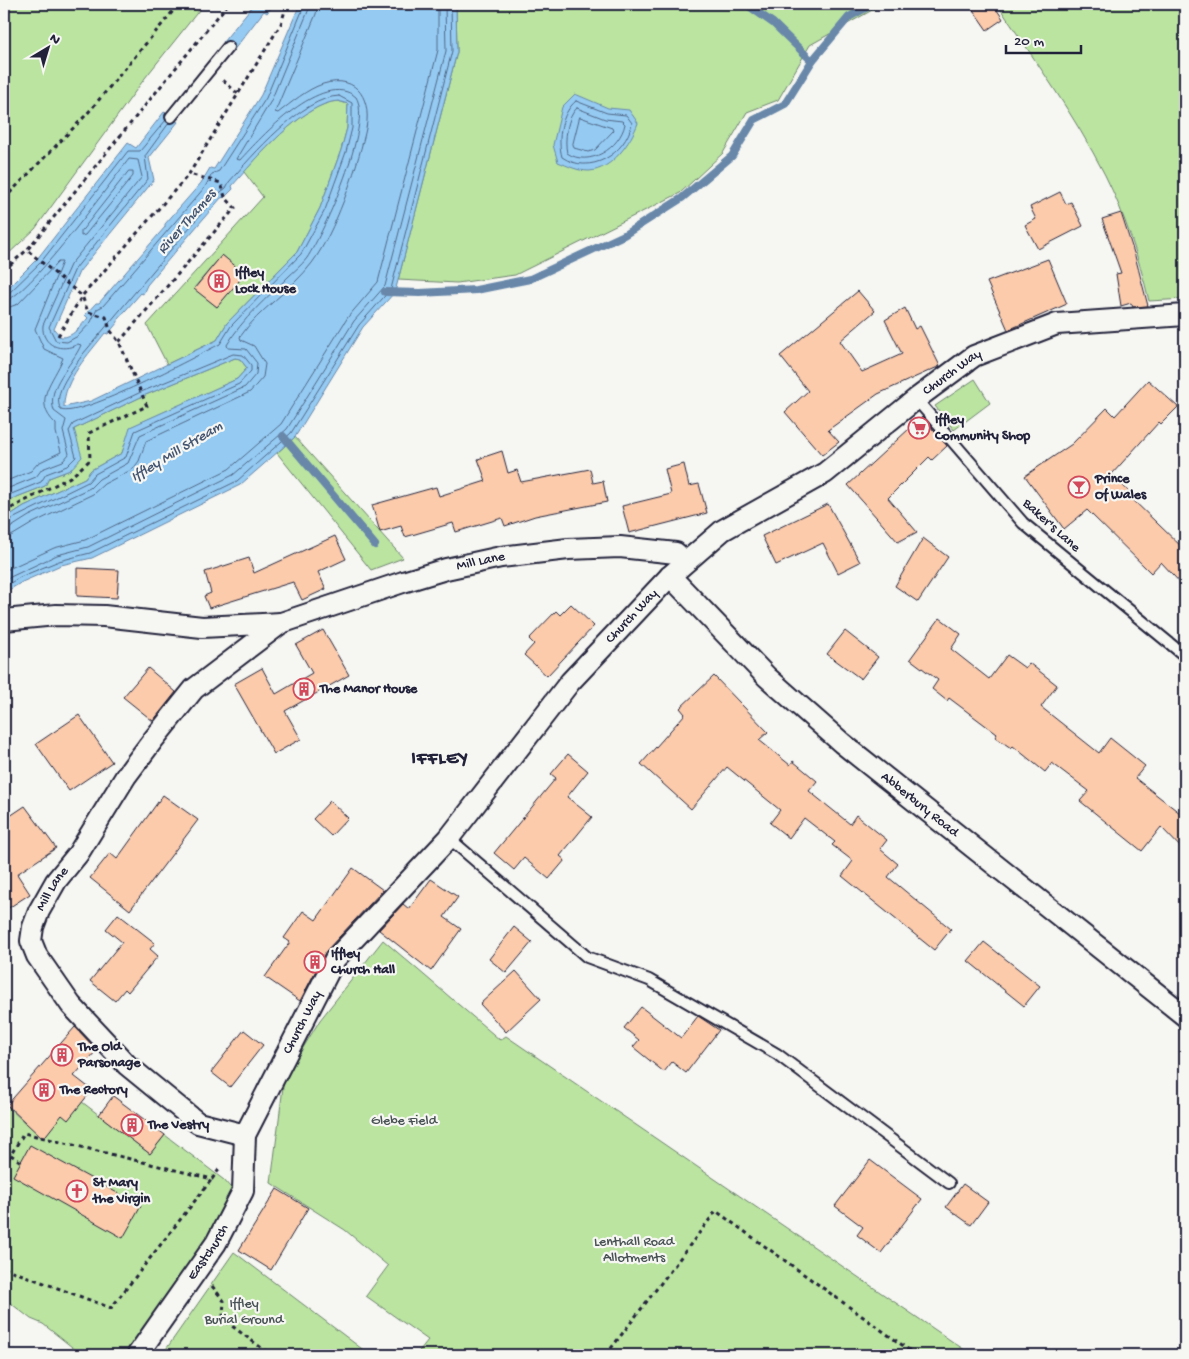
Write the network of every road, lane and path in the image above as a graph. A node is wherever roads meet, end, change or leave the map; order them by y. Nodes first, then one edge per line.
1 (179, 4) edge
2 (228, 4) edge
3 (287, 4) edge
4 (228, 47) dead end
5 (171, 117) dead end
6 (188, 174) junction
7 (4, 199) edge
8 (27, 250) junction
9 (4, 270) edge
10 (82, 296) junction
11 (1185, 315) edge
12 (58, 336) dead end
13 (119, 342) junction
14 (916, 399) junction
15 (4, 512) edge
16 (684, 562) junction
17 (670, 576) junction
18 (4, 620) edge
19 (281, 623) junction
20 (1185, 656) edge
21 (448, 838) junction
22 (1185, 1016) edge
23 (245, 1135) junction
24 (4, 1150) edge
25 (10, 1155) junction
26 (21, 1162) dead end
27 (223, 1165) dead end
28 (4, 1166) edge
29 (212, 1180) junction
30 (949, 1183) dead end
31 (4, 1268) edge
32 (196, 1273) junction
33 (139, 1355) edge
34 (271, 1355) edge
35 (606, 1355) edge
36 (916, 1355) edge

1 - 7 path
2 - 8 path
3 - 6 path
4 - 5 lane
6 - 10 path
6 - 13 path
8 - 9 path
8 - 10 path
10 - 12 path
10 - 13 path
11 - 14 street, Church Way
13 - 15 path
14 - 16 street, Church Way
14 - 20 lane, Baker's Lane
16 - 17 street, Church Way
16 - 19 street, Mill Lane
17 - 21 street, Church Way
17 - 22 street, Abberbury Road
18 - 19 street, Mill Lane
19 - 23 street, Mill Lane
21 - 23 street, Church Way
21 - 30 lane
23 - 32 street, Eastchurch
24 - 25 path
25 - 26 path
25 - 28 path
25 - 29 path
27 - 29 path
29 - 31 path
32 - 33 street, Eastchurch
32 - 34 path
35 - 36 path

